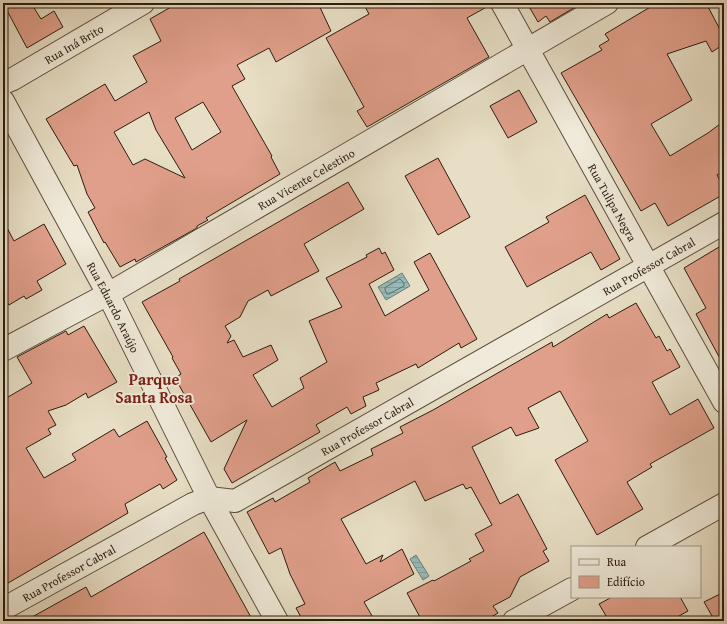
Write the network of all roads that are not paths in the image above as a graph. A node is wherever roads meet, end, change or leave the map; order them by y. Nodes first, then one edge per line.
1 (143, 3) edge
2 (502, 3) edge
3 (606, 3) edge
4 (527, 49) junction
5 (3, 83) edge
6 (3, 101) edge
7 (724, 223) edge
8 (649, 266) junction
9 (108, 294) junction
10 (3, 350) edge
11 (724, 402) edge
12 (210, 498) junction
13 (724, 504) edge
14 (649, 546) edge
15 (571, 590) edge
16 (3, 609) edge
17 (277, 621) edge
18 (514, 621) edge

1 - 5 street, Rua Iná Brito
2 - 4 street, Rua Tulipa Negra
3 - 4 street, Rua Vicente Celestino
4 - 8 street, Rua Tulipa Negra
4 - 9 street, Rua Vicente Celestino
6 - 9 street, Rua Eduardo Araújo
7 - 8 street, Rua Professor Cabral
8 - 11 street, Rua Tulipa Negra
8 - 12 street, Rua Professor Cabral
9 - 10 street, Rua Vicente Celestino
9 - 12 street, Rua Eduardo Araújo
12 - 16 street, Rua Professor Cabral
12 - 17 street, Rua Eduardo Araújo
13 - 14 street
15 - 18 street

